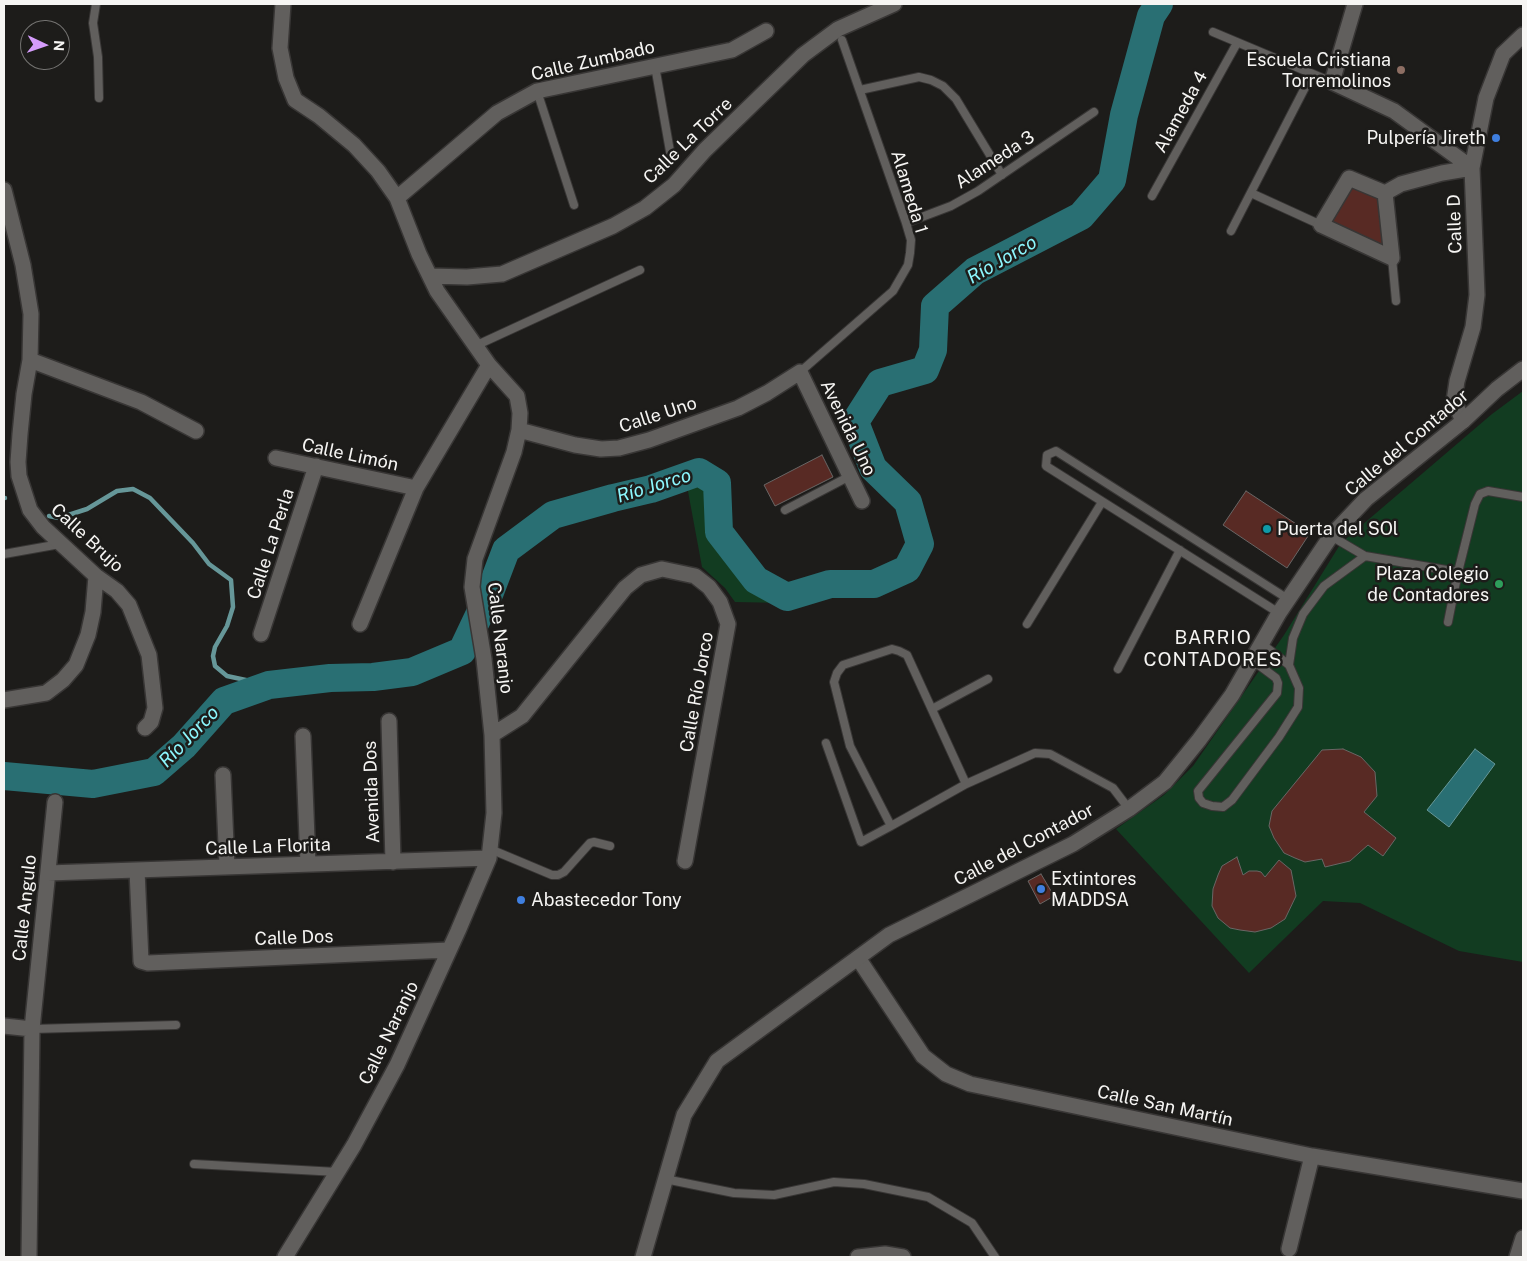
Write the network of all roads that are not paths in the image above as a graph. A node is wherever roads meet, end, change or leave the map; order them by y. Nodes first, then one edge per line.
1 (96, 4) edge
2 (283, 4) edge
3 (894, 4) edge
4 (1355, 4) edge
5 (766, 31) dead end
6 (1213, 32) dead end
7 (1523, 35) edge
8 (842, 40) dead end
9 (1237, 42) junction
10 (654, 66) junction
11 (1312, 74) junction
12 (1332, 82) junction
13 (860, 90) junction
14 (537, 91) junction
15 (99, 98) dead end
16 (1094, 112) dead end
17 (672, 157) dead end
18 (1472, 168) junction
19 (1002, 175) junction
20 (4, 190) edge
21 (1251, 193) junction
22 (1385, 193) junction
23 (1152, 196) dead end
24 (397, 198) junction
25 (574, 205) dead end
26 (906, 223) junction
27 (1321, 226) junction
28 (1231, 230) dead end
29 (1392, 258) junction
30 (640, 270) dead end
31 (430, 276) junction
32 (1396, 301) dead end
33 (475, 346) junction
34 (30, 360) junction
35 (488, 365) junction
36 (1523, 369) edge
37 (800, 372) junction
38 (1463, 422) junction
39 (519, 430) junction
40 (196, 432) dead end
41 (276, 458) dead end
42 (316, 466) junction
43 (850, 476) junction
44 (416, 488) junction
45 (1523, 497) edge
46 (862, 501) dead end
47 (1102, 502) junction
48 (785, 510) dead end
49 (1331, 536) junction
50 (62, 543) junction
51 (1180, 550) junction
52 (4, 554) edge
53 (1365, 556) junction
54 (1458, 572) junction
55 (96, 576) junction
56 (1288, 599) junction
57 (1279, 613) junction
58 (1448, 622) dead end
59 (360, 624) dead end
60 (1027, 624) dead end
61 (261, 634) dead end
62 (1262, 644) junction
63 (1252, 660) junction
64 (1289, 665) junction
65 (1118, 668) dead end
66 (988, 679) dead end
67 (4, 700) edge
68 (932, 708) junction
69 (389, 721) dead end
70 (145, 728) dead end
71 (492, 735) junction
72 (303, 736) dead end
73 (826, 744) dead end
74 (223, 775) dead end
75 (966, 784) junction
76 (55, 802) dead end
77 (1129, 809) junction
78 (891, 826) junction
79 (610, 846) dead end
80 (489, 854) junction
81 (685, 861) dead end
82 (393, 862) junction
83 (308, 864) junction
84 (227, 867) junction
85 (137, 870) junction
86 (48, 874) junction
87 (449, 950) junction
88 (858, 958) junction
89 (176, 1025) dead end
90 (4, 1026) edge
91 (32, 1029) junction
92 (1312, 1156) junction
93 (194, 1164) dead end
94 (337, 1172) junction
95 (666, 1179) junction
96 (1523, 1191) edge
97 (1523, 1238) edge
98 (1289, 1249) dead end
99 (28, 1257) edge
100 (285, 1257) edge
101 (642, 1257) edge
102 (858, 1257) edge
103 (903, 1257) edge
104 (995, 1257) edge
105 (1516, 1257) edge

1 - 15 lane
2 - 24 street, Calle Naranjo
3 - 31 street, Calle La Torre
4 - 12 street
5 - 10 street, Calle Zumbado
6 - 9 lane
7 - 18 street, Calle D
8 - 13 lane, Alameda 1
9 - 11 lane
9 - 23 lane, Alameda 4
10 - 14 street, Calle Zumbado
10 - 17 lane
11 - 12 lane
11 - 21 lane
12 - 18 street
13 - 19 lane
13 - 26 lane, Alameda 1
14 - 24 street, Calle Zumbado
14 - 25 lane
16 - 19 lane, Alameda 3
18 - 22 street
18 - 38 street, Calle D
19 - 26 lane, Alameda 3
20 - 34 street, Calle Brujo
21 - 27 lane
21 - 28 lane
22 - 27 street
22 - 29 street
24 - 31 street, Calle Naranjo
26 - 37 lane, Alameda 1
27 - 29 street
29 - 32 lane
30 - 33 lane
31 - 33 street, Calle Naranjo
33 - 35 street, Calle Naranjo
34 - 40 street
34 - 50 street, Calle Brujo
35 - 39 street, Calle Naranjo
35 - 44 street
36 - 38 street, Calle del Contador
37 - 39 street, Calle Uno
37 - 43 street, Avenida Uno
38 - 49 street, Calle del Contador
39 - 71 street, Calle Naranjo
41 - 42 street, Calle Limón
42 - 44 street, Calle Limón
42 - 61 street, Calle La Perla
43 - 46 street, Avenida Uno
43 - 48 lane
44 - 59 street
45 - 54 lane
47 - 51 lane
47 - 56 lane
47 - 60 lane
49 - 53 lane
49 - 56 street, Calle del Contador
50 - 52 lane
50 - 55 street, Calle Brujo
51 - 57 lane
51 - 65 lane
53 - 54 lane
53 - 64 lane
54 - 58 lane
55 - 67 street
55 - 70 street, Calle Brujo
56 - 57 street, Calle del Contador
57 - 62 street, Calle del Contador
62 - 63 street, Calle del Contador
62 - 64 lane
63 - 64 lane
63 - 77 street, Calle del Contador
66 - 68 lane
68 - 75 lane
68 - 78 lane
69 - 82 street, Avenida Dos
71 - 80 street, Calle Naranjo
71 - 81 street, Calle Río Jorco
72 - 83 street
73 - 78 lane
74 - 84 street
75 - 77 lane
75 - 78 lane
76 - 86 street, Calle Angulo
77 - 88 street, Calle del Contador
79 - 80 lane
80 - 82 street, Calle La Florita
80 - 87 street, Calle Naranjo
82 - 83 street, Calle La Florita
83 - 84 street, Calle La Florita
84 - 85 street, Calle La Florita
85 - 86 street, Calle La Florita
85 - 87 street, Calle Dos
86 - 91 street, Calle Angulo
87 - 94 street, Calle Naranjo
88 - 92 street, Calle San Martín
88 - 95 street, Calle del Contador
89 - 91 lane
90 - 91 street
91 - 99 street, Calle Angulo
92 - 96 street, Calle San Martín
92 - 98 street
93 - 94 lane
94 - 100 street, Calle Naranjo
95 - 101 street, Calle del Contador
95 - 104 lane
97 - 105 street
102 - 103 street

